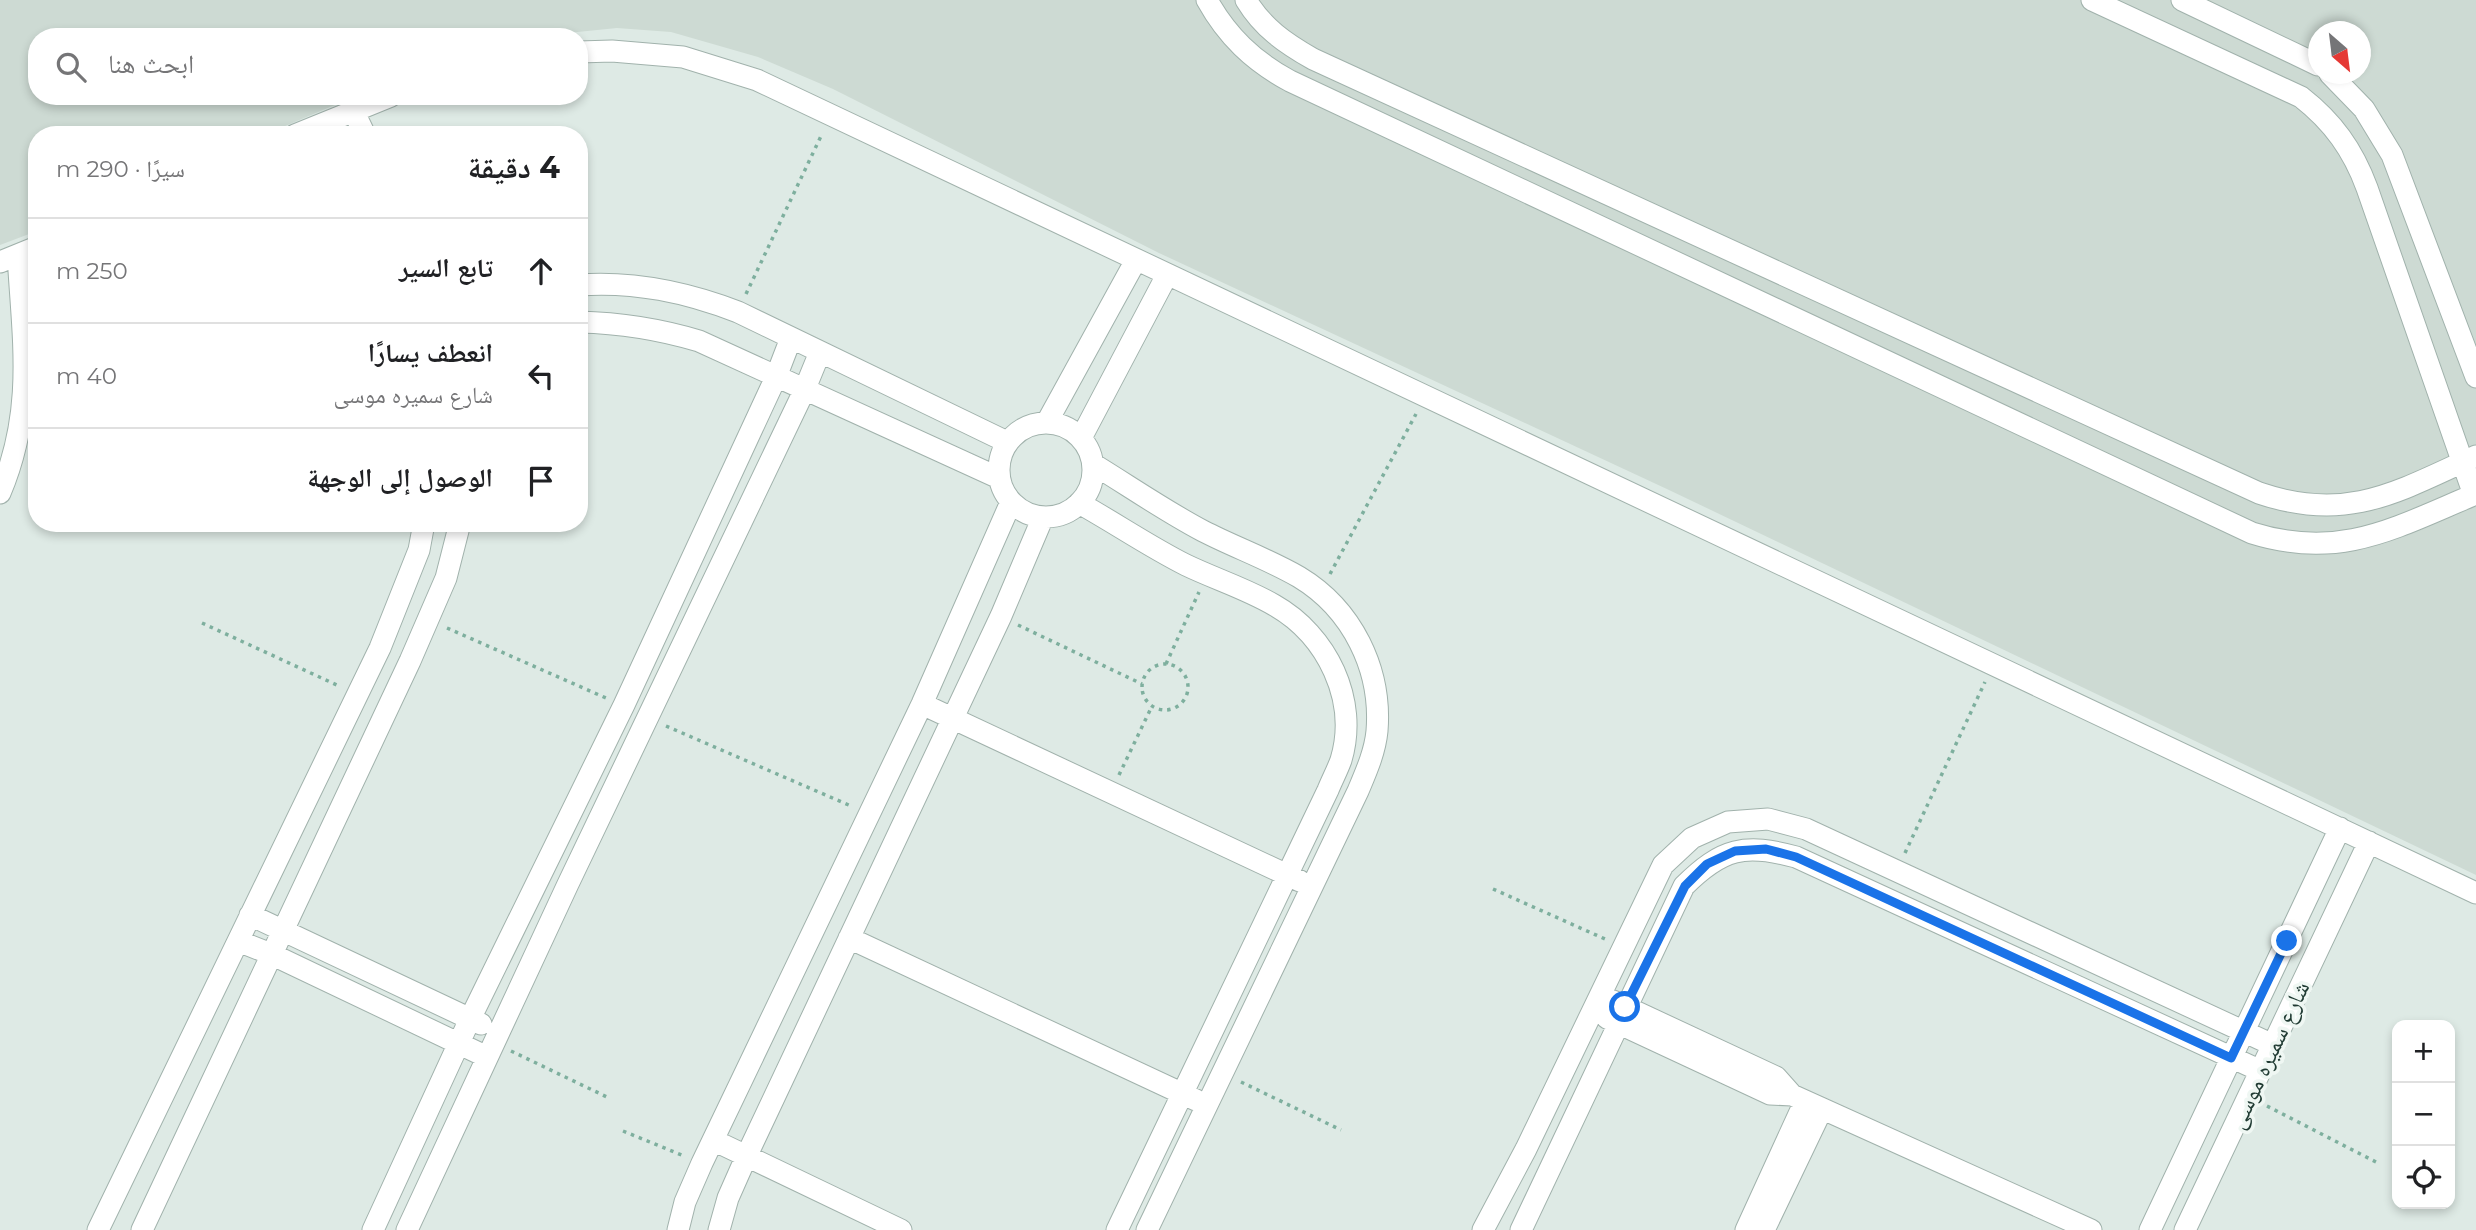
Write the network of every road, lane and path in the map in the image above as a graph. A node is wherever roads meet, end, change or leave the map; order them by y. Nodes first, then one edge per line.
1 (1207, 0) edge
2 (1246, 0) edge
3 (2092, 0) edge
4 (2182, 0) edge
5 (588, 52) edge
6 (2308, 60) edge
7 (2340, 84) edge
8 (367, 105) edge
9 (354, 110) junction
10 (831, 116) junction
11 (328, 126) edge
12 (361, 126) edge
13 (18, 255) edge
14 (1136, 260) junction
15 (1167, 275) junction
16 (588, 285) edge
17 (738, 312) junction
18 (588, 322) edge
19 (791, 338) junction
20 (820, 352) junction
21 (776, 377) junction
22 (2476, 377) edge
23 (804, 391) junction
24 (1426, 397) junction
25 (1047, 422) junction
26 (1081, 438) junction
27 (1007, 442) junction
28 (2469, 459) edge
29 (1093, 464) junction
30 (999, 478) junction
31 (0, 493) edge
32 (2475, 494) edge
33 (1011, 502) junction
34 (1079, 503) junction
35 (1043, 517) junction
36 (422, 532) edge
37 (458, 532) edge
38 (1207, 574) junction
39 (1320, 592) junction
40 (1001, 616) junction
41 (428, 620) junction
42 (202, 623) dead end
43 (1166, 664) junction
44 (1993, 664) junction
45 (1142, 684) junction
46 (357, 694) junction
47 (922, 704) junction
48 (624, 705) junction
49 (1153, 706) junction
50 (649, 718) junction
51 (953, 719) junction
52 (1110, 792) junction
53 (869, 814) junction
54 (2340, 828) junction
55 (2370, 842) junction
56 (1897, 871) junction
57 (1288, 876) junction
58 (1313, 887) junction
59 (1493, 889) dead end
60 (2476, 893) edge
61 (250, 915) junction
62 (283, 930) junction
63 (849, 938) junction
64 (238, 940) junction
65 (1623, 947) junction
66 (271, 954) junction
67 (779, 1003) junction
68 (1596, 1003) junction
69 (1621, 1015) junction
70 (811, 1018) junction
71 (470, 1019) junction
72 (2244, 1031) junction
73 (459, 1043) junction
74 (493, 1044) junction
75 (2273, 1045) junction
76 (2231, 1058) junction
77 (2261, 1072) junction
78 (1223, 1073) junction
79 (1183, 1094) junction
80 (2249, 1097) junction
81 (609, 1098) dead end
82 (1806, 1102) junction
83 (1207, 1106) junction
84 (1341, 1130) dead end
85 (622, 1131) dead end
86 (713, 1140) junction
87 (747, 1155) junction
88 (2376, 1162) dead end
89 (702, 1163) junction
90 (98, 1230) edge
91 (142, 1230) edge
92 (373, 1230) edge
93 (407, 1230) edge
94 (678, 1230) edge
95 (719, 1230) edge
96 (901, 1230) edge
97 (1117, 1230) edge
98 (1147, 1230) edge
99 (1483, 1230) edge
100 (1521, 1230) edge
101 (1746, 1230) edge
102 (1764, 1230) edge
103 (2091, 1230) edge
104 (2150, 1230) edge
105 (2185, 1230) edge

1 - 32 street
2 - 28 street
3 - 28 street
4 - 6 street
5 - 10 street
7 - 22 street
8 - 9 street
9 - 11 street
9 - 12 street
10 - 14 street
10 - 17 path
13 - 31 street
14 - 15 street
14 - 25 street
15 - 24 street
15 - 26 street
16 - 17 street
17 - 19 street
18 - 21 street
19 - 20 street
19 - 21 street
20 - 23 street
20 - 27 street
21 - 23 street
21 - 48 street
23 - 30 street
23 - 50 street
24 - 39 path
24 - 44 street
25 - 26 street
25 - 27 street
26 - 29 street
27 - 30 street
28 - 32 street
29 - 34 street
29 - 39 street
30 - 33 street
33 - 35 street
33 - 47 street
34 - 35 street
34 - 38 street
35 - 40 street
36 - 46 street
37 - 41 street
38 - 43 path
38 - 57 street
39 - 58 street
40 - 45 path
40 - 51 street
41 - 48 path
41 - 62 street
42 - 46 path
43 - 45 path
43 - 49 path
44 - 54 street
44 - 56 path
45 - 49 path
46 - 61 street
47 - 51 street
47 - 53 street
48 - 71 street
49 - 52 path
50 - 53 path
50 - 74 street
51 - 52 street
51 - 63 street
52 - 57 street
53 - 67 street
54 - 55 street
54 - 72 street, شارع سميره موسى
55 - 60 street
55 - 75 street, شارع سميره موسى
56 - 65 street
56 - 72 street
57 - 58 street
57 - 79 street
58 - 78 street
59 - 65 path
61 - 62 street
61 - 64 street
62 - 66 street
62 - 71 street
63 - 70 street
63 - 79 street
64 - 66 street
64 - 90 street
65 - 68 street
66 - 73 street
66 - 91 street
67 - 70 street
67 - 86 street
68 - 69 street
68 - 99 street
69 - 76 street
69 - 82 street
69 - 100 street
70 - 87 street
71 - 73 street
71 - 74 street
72 - 75 street
72 - 76 street, شارع سميره موسى
73 - 74 street
73 - 92 street
74 - 81 path
74 - 93 street
75 - 77 street, شارع سميره موسى
76 - 77 street
76 - 104 street, شارع سميره موسى
77 - 80 street, شارع سميره موسى
78 - 83 street
78 - 84 path
79 - 83 street
79 - 97 street
80 - 88 path
80 - 105 street, شارع سميره موسى
82 - 101 street
82 - 102 street
82 - 103 street
83 - 98 street
85 - 89 path
86 - 87 street
86 - 89 street
87 - 95 street
87 - 96 street
89 - 94 street

